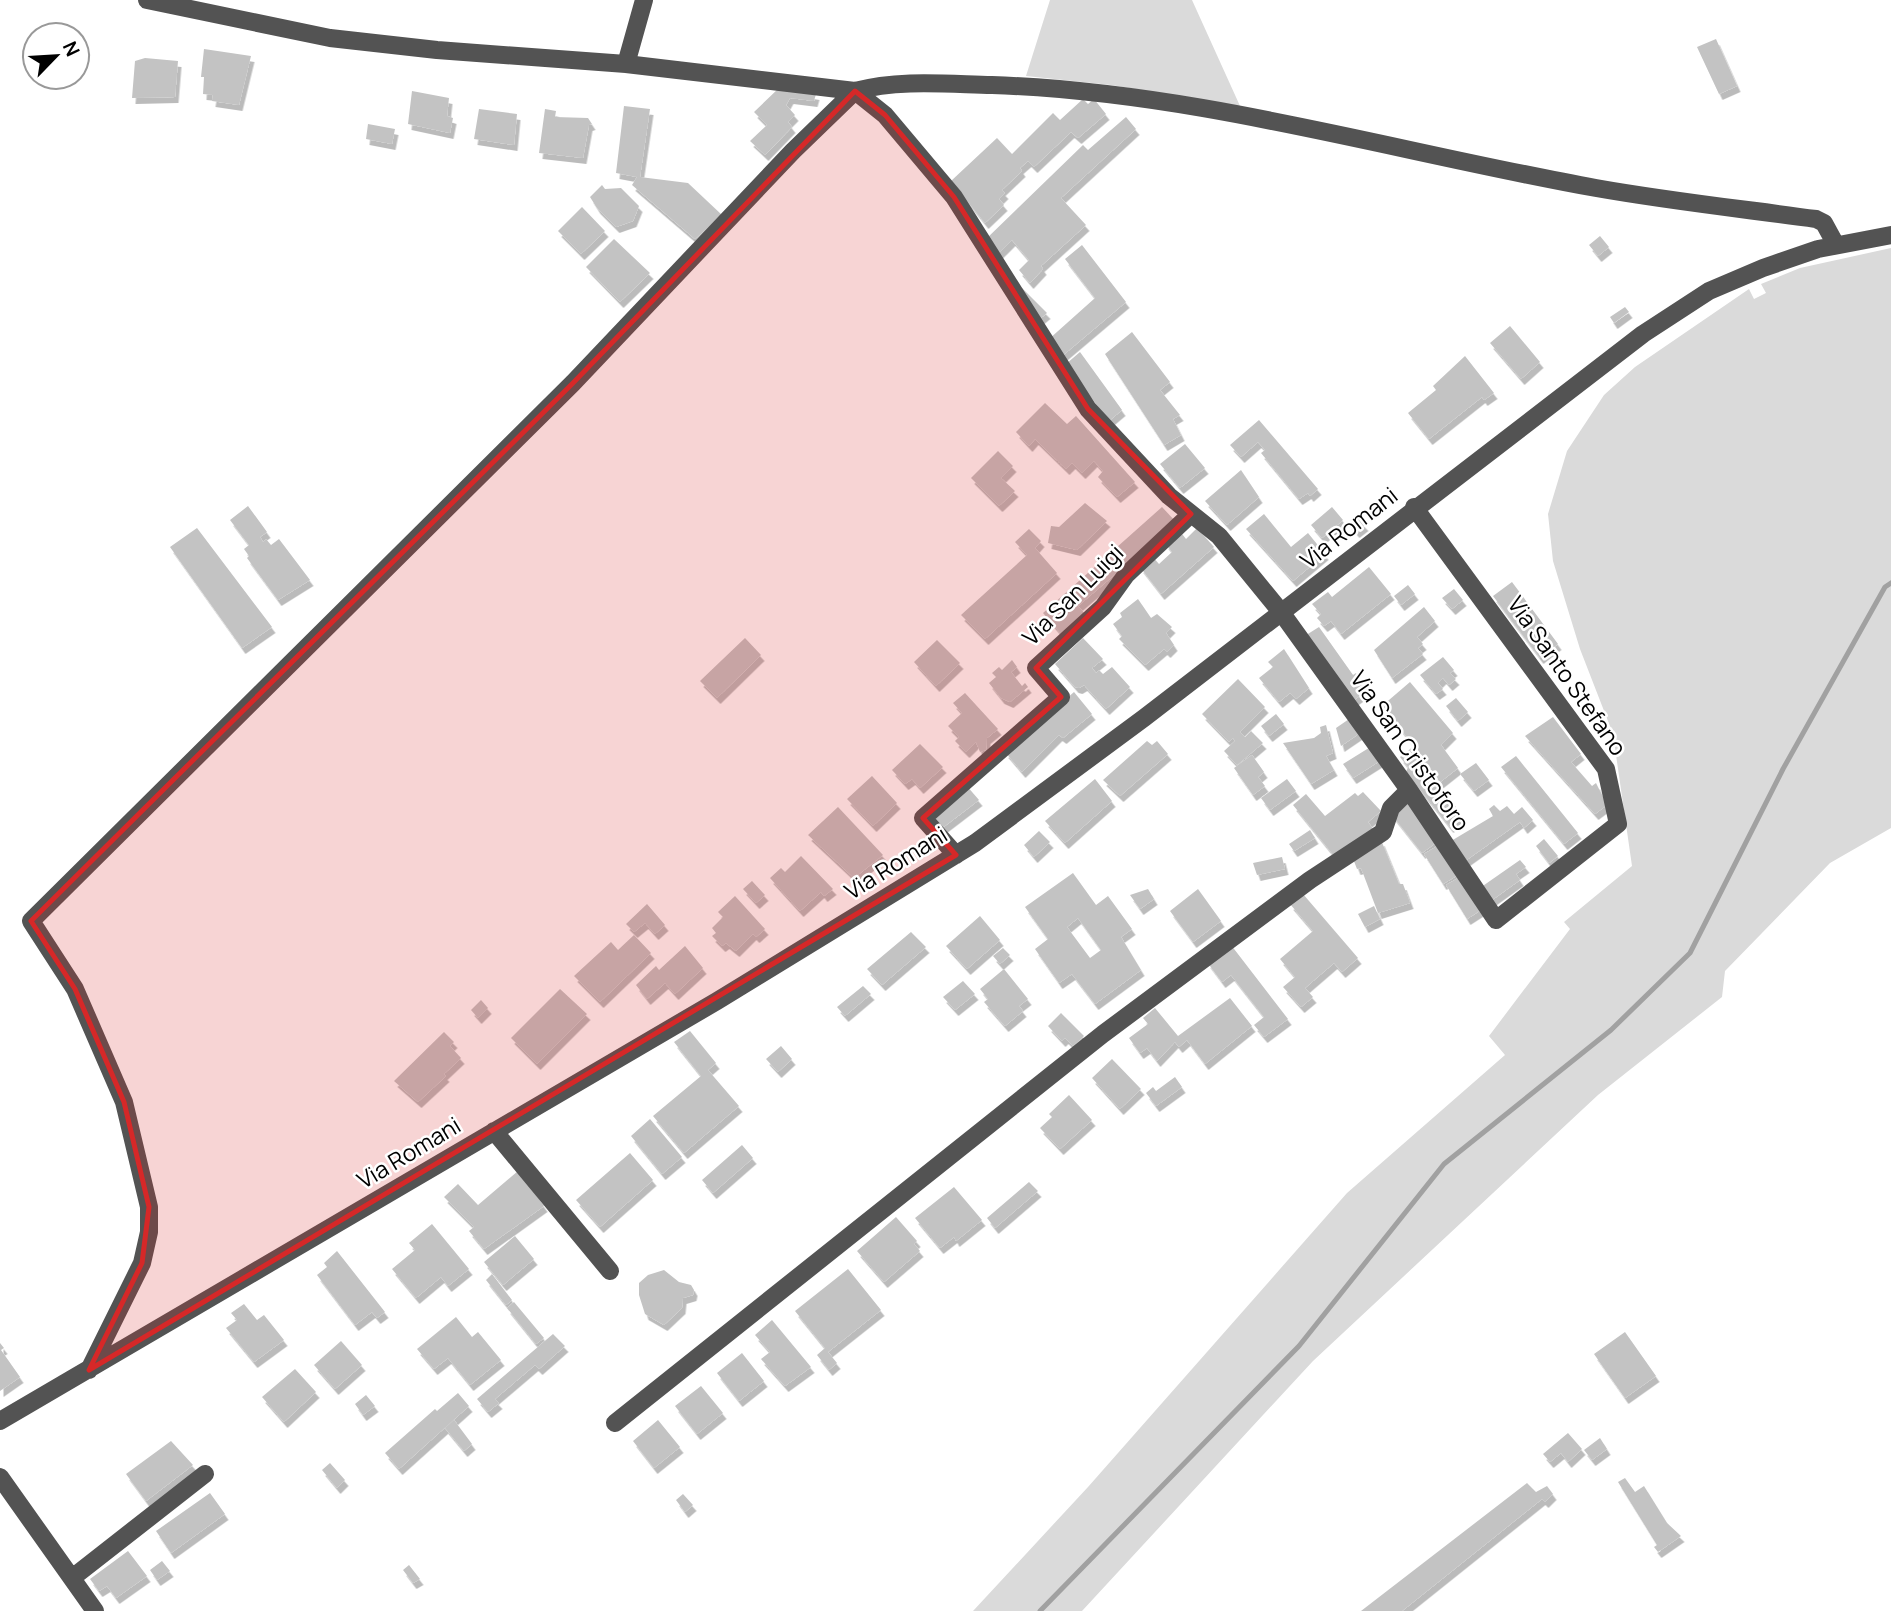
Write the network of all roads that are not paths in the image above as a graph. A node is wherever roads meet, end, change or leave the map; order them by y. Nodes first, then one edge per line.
1 (147, 0) edge
2 (644, 0) edge
3 (626, 64) junction
4 (855, 90) junction
5 (1891, 235) edge
6 (1836, 245) junction
7 (1414, 507) junction
8 (1191, 514) junction
9 (1282, 612) junction
10 (1409, 790) junction
11 (956, 855) junction
12 (1496, 920) joint
13 (494, 1131) junction
14 (610, 1270) dead end
15 (89, 1370) junction
16 (0, 1421) edge
17 (615, 1423) dead end
18 (205, 1474) dead end
19 (0, 1477) edge
20 (72, 1578) junction
21 (95, 1611) edge

1 - 3 street
2 - 3 street
3 - 4 street
4 - 6 street
4 - 8 street, Via San Cristoforo
4 - 15 street
5 - 6 street, Via Romani
6 - 7 street, Via Romani
7 - 9 street, Via Romani
7 - 12 street, Via Santo Stefano
8 - 9 street, Via San Cristoforo
8 - 11 street, Via San Luigi
9 - 10 street, Via San Cristoforo
9 - 11 street, Via Romani
10 - 12 street, Via San Cristoforo
10 - 17 street
11 - 13 street, Via Romani
13 - 14 street
13 - 15 street, Via Romani
15 - 16 street, Via Romani
18 - 20 street
19 - 20 street
20 - 21 street

